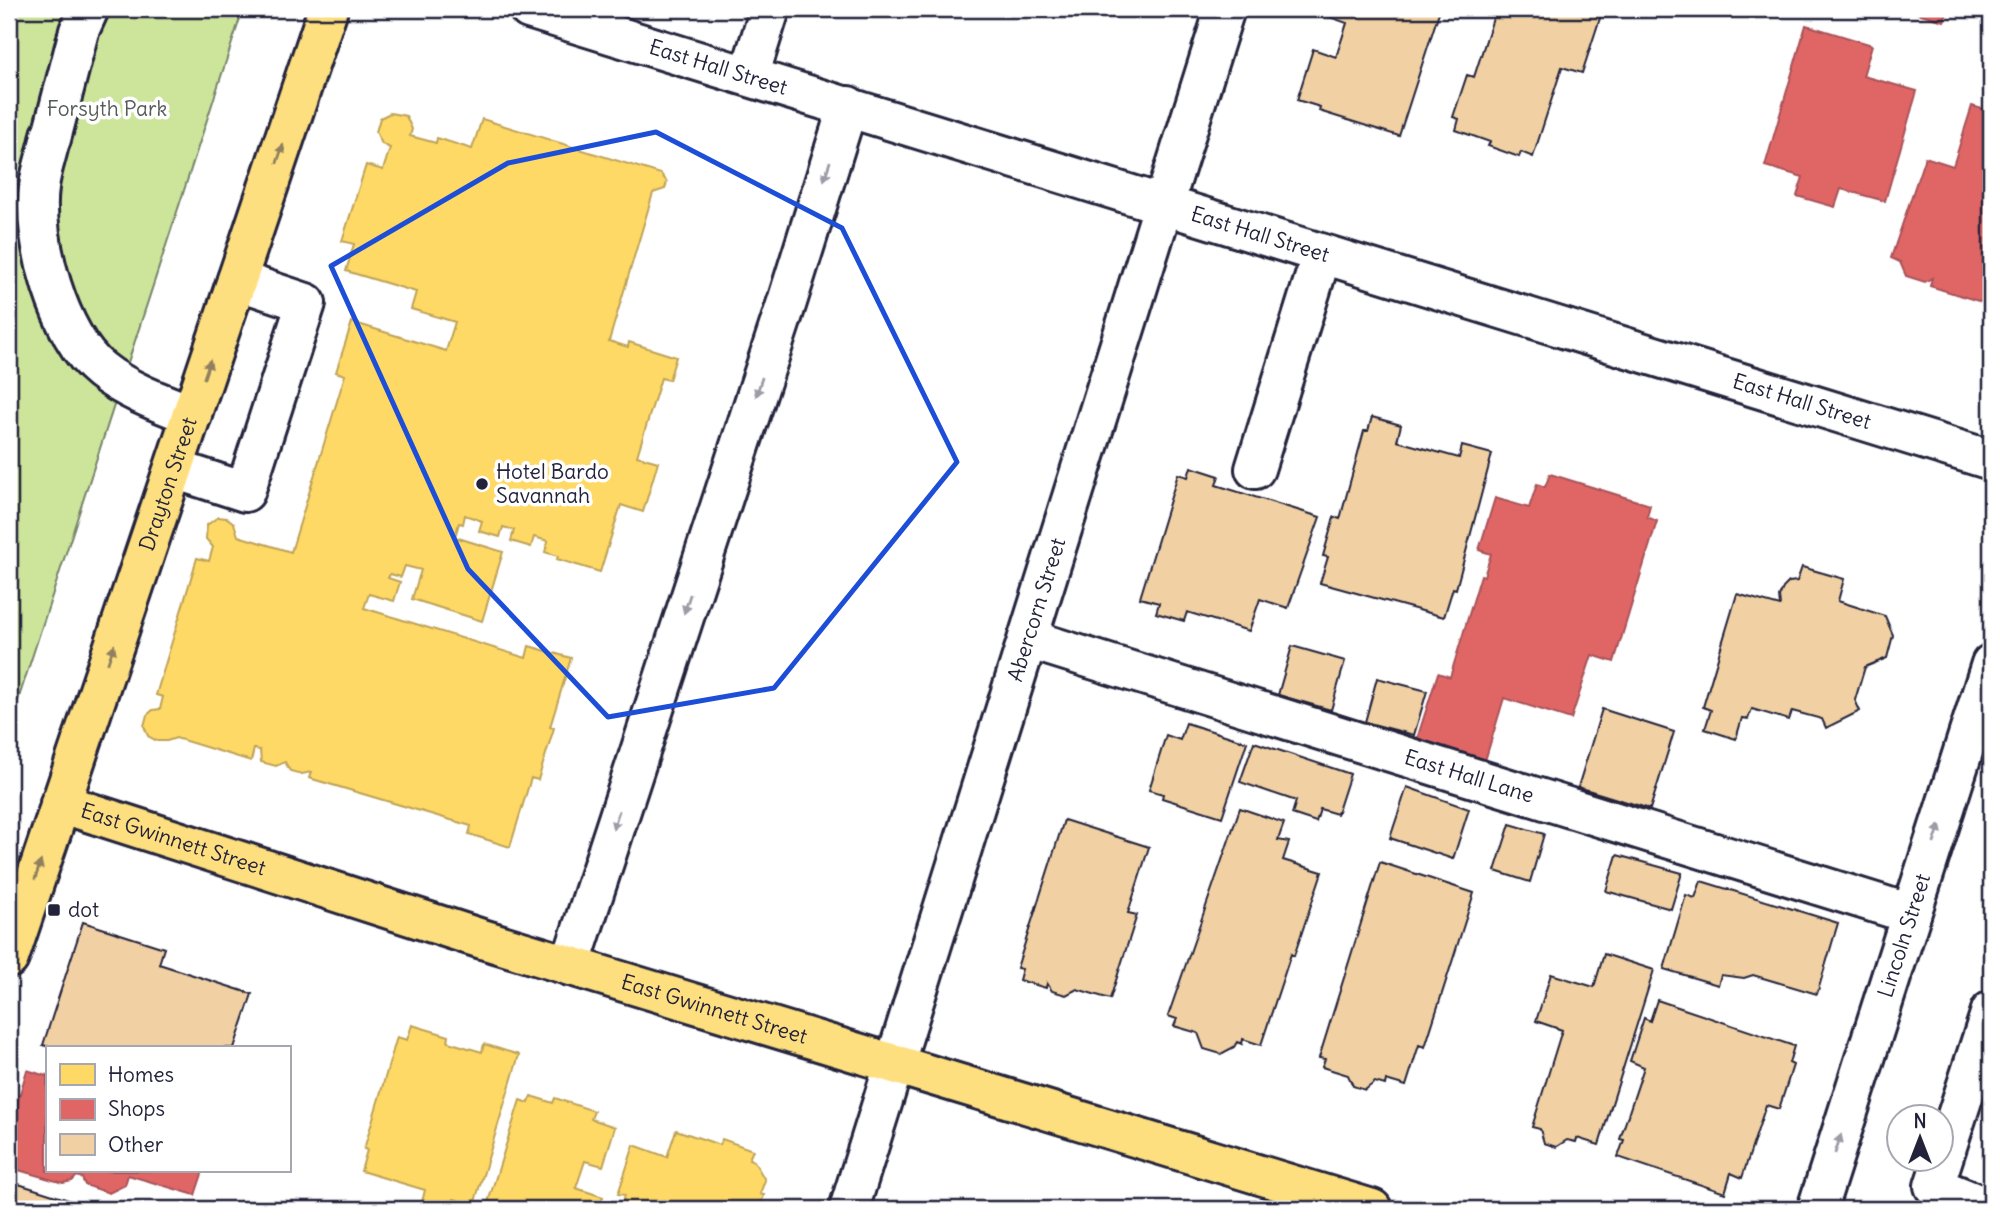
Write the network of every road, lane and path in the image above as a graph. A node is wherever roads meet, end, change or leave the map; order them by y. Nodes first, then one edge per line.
1 (89, 9) edge
2 (328, 9) edge
3 (529, 9) edge
4 (771, 9) edge
5 (1225, 9) edge
6 (749, 76) junction
7 (848, 106) junction
8 (1164, 204) junction
9 (1322, 254) junction
10 (237, 281) junction
11 (192, 415) junction
12 (1991, 460) edge
13 (174, 469) junction
14 (1255, 469) dead end
15 (1028, 639) junction
16 (1991, 664) edge
17 (60, 803) junction
18 (1911, 914) junction
19 (9, 958) edge
20 (570, 966) junction
21 (1991, 1011) edge
22 (894, 1065) junction
23 (849, 1209) edge
24 (1372, 1209) edge
25 (1817, 1209) edge
26 (1991, 1209) edge

1 - 11 street
10 -> 2 main road, Drayton Street
3 - 6 street, East Hall Street
4 - 6 street
5 - 8 street, Abercorn Street
6 - 7 street, East Hall Street
7 - 8 street, East Hall Street
7 -> 20 street
8 - 9 street, East Hall Street
8 - 15 street, Abercorn Street
9 - 12 street, East Hall Street
9 - 14 street
11 -> 10 main road, Drayton Street
10 - 13 street
11 - 13 main road, Drayton Street
17 -> 13 main road, Drayton Street
15 - 18 street, East Hall Lane
15 - 22 street, Abercorn Street
18 -> 16 street, Lincoln Street
19 -> 17 main road, Drayton Street
17 - 20 main road, East Gwinnett Street
25 -> 18 street, Lincoln Street
20 - 22 main road, East Gwinnett Street
21 - 26 street
22 - 23 street, Abercorn Street
22 - 24 main road, East Gwinnett Street

